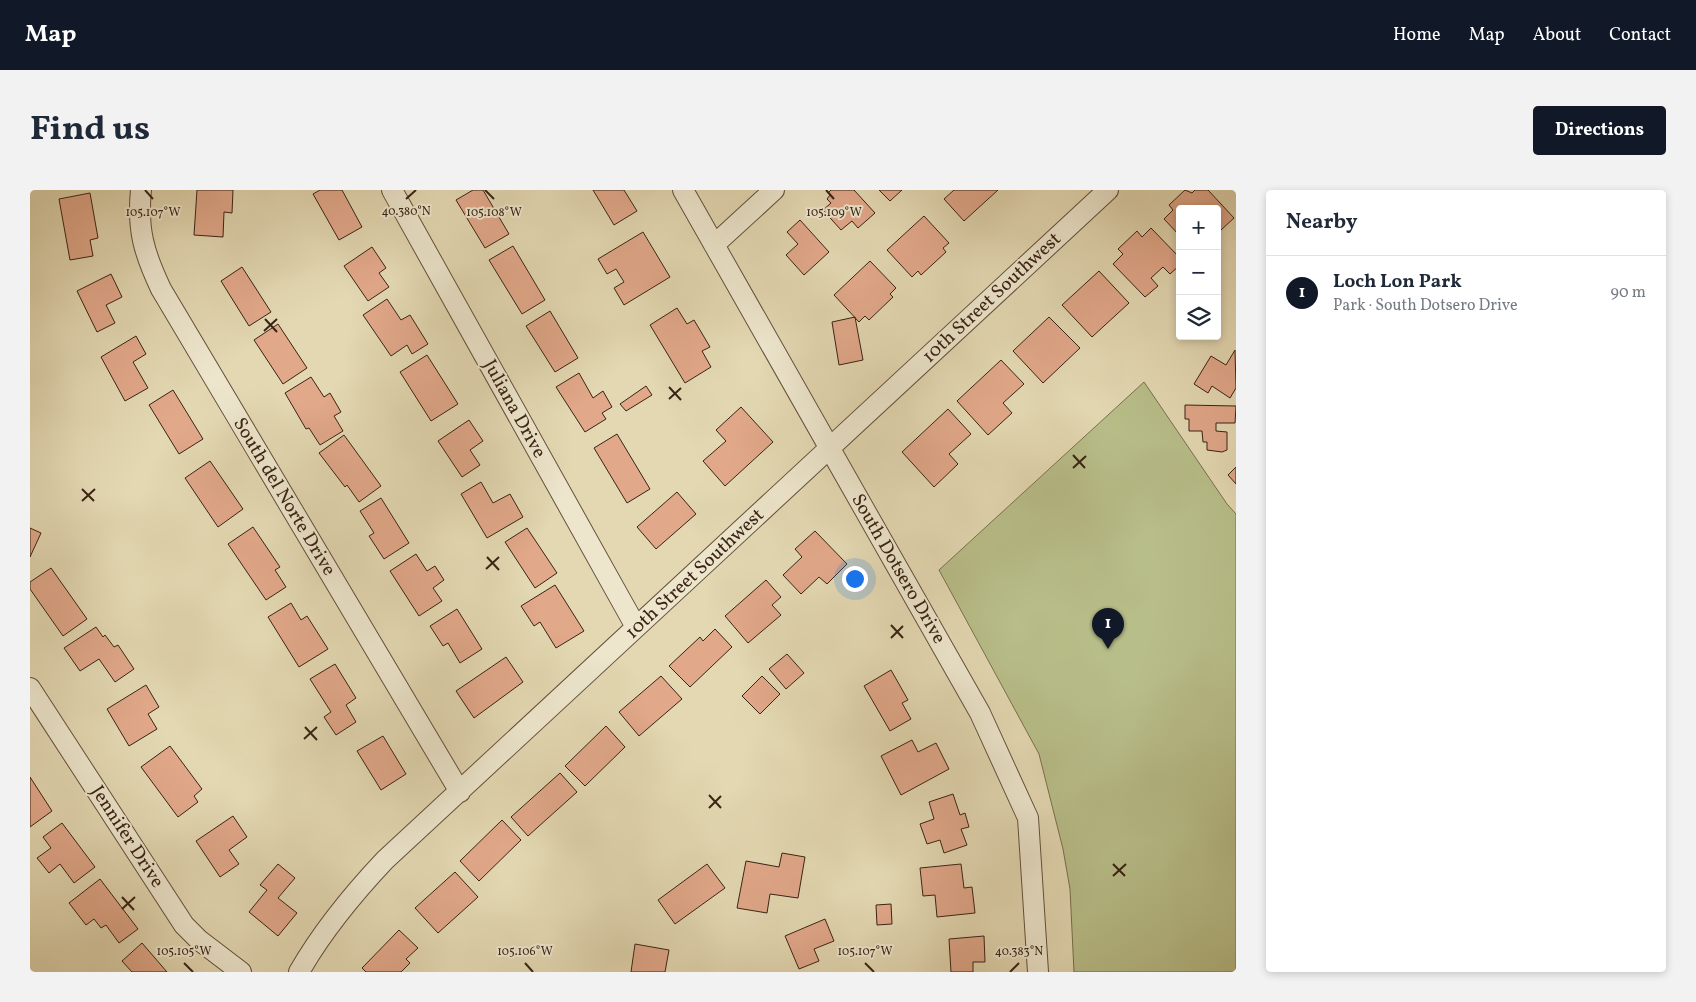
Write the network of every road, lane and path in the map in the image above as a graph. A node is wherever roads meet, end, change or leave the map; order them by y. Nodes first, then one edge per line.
1 (141, 190) edge
2 (392, 190) edge
3 (682, 190) edge
4 (774, 190) edge
5 (1108, 190) edge
6 (714, 246) junction
7 (830, 449) junction
8 (636, 627) junction
9 (30, 688) edge
10 (460, 792) junction
11 (240, 972) edge
12 (299, 972) edge
13 (1038, 972) edge

1 - 10 street, South del Norte Drive
2 - 8 street, Juliana Drive
3 - 6 street, South Dotsero Drive
4 - 6 street
5 - 7 street, 10th Street Southwest
6 - 7 street, South Dotsero Drive
7 - 8 street, 10th Street Southwest
7 - 13 street, South Dotsero Drive
8 - 10 street, 10th Street Southwest
9 - 11 street, Jennifer Drive
10 - 12 street, 10th Street Southwest

